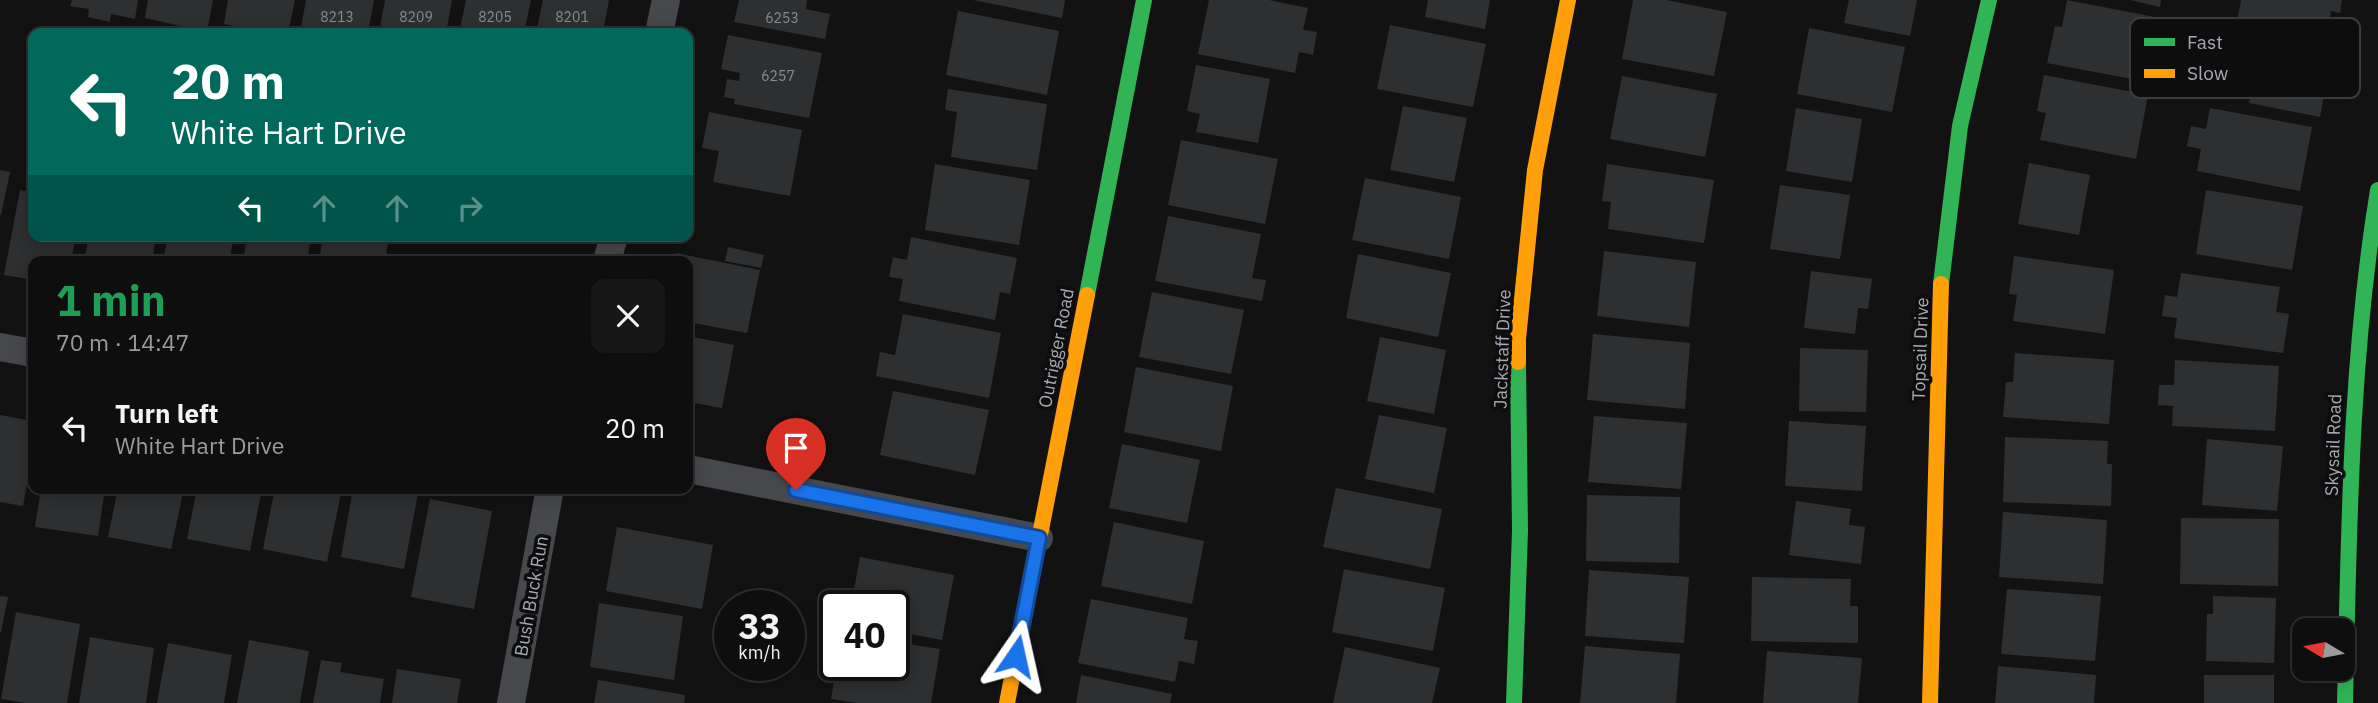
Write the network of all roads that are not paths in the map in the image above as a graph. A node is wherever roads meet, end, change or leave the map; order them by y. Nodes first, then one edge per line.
1 (666, 0) edge
2 (1144, 0) edge
3 (1568, 0) edge
4 (1989, 0) edge
5 (660, 28) edge
6 (2378, 190) edge
7 (2374, 239) edge
8 (0, 347) edge
9 (28, 352) edge
10 (693, 469) edge
11 (549, 494) edge
12 (1039, 538) junction
13 (511, 703) edge
14 (1007, 703) edge
15 (1514, 703) edge
16 (1930, 703) edge
17 (2345, 703) edge

1 - 5 street
2 - 12 street, Outrigger Road
3 - 15 street, Jackstaff Drive
4 - 16 street, Topsail Drive
6 - 7 street, Skysail Road
7 - 17 street, Skysail Road
8 - 9 street
10 - 12 street
11 - 13 street, Bush Buck Run
12 - 14 street, Outrigger Road

